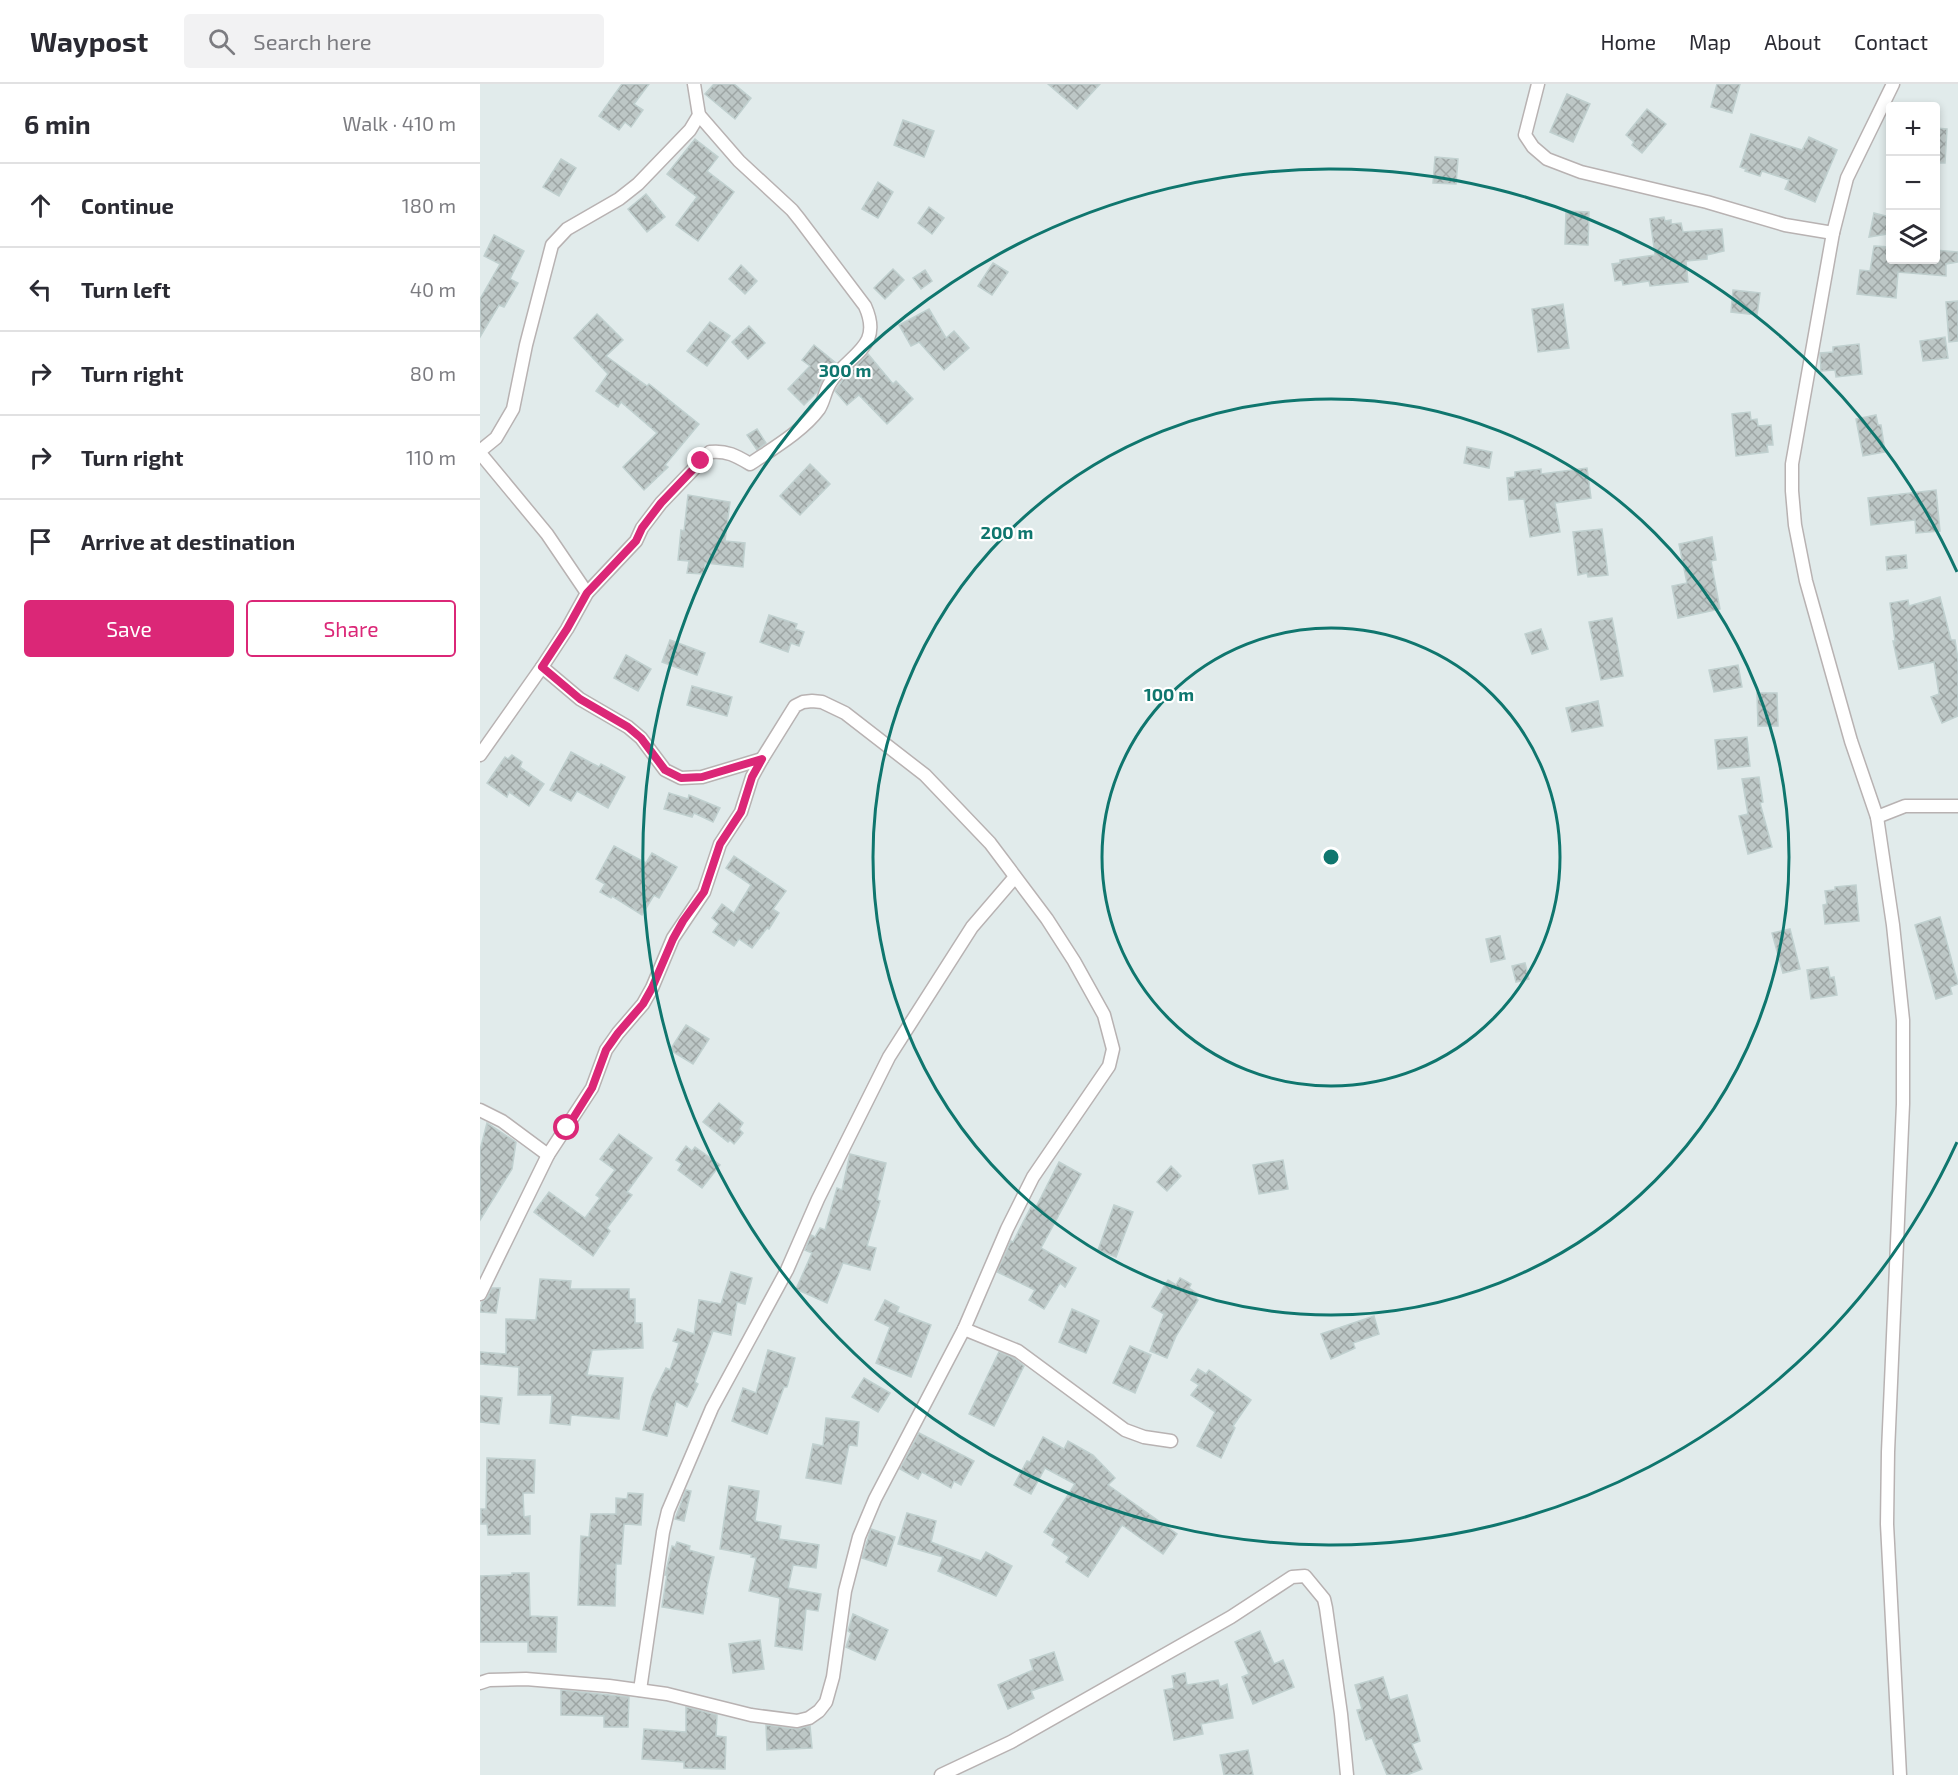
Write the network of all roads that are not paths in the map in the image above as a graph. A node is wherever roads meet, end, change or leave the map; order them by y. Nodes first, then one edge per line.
1 (694, 84) edge
2 (1538, 84) edge
3 (1893, 84) edge
4 (699, 114) junction
5 (1833, 233) junction
6 (480, 452) edge
7 (587, 593) junction
8 (542, 667) junction
9 (480, 755) edge
10 (762, 759) junction
11 (1958, 806) edge
12 (1877, 818) junction
13 (1015, 877) junction
14 (480, 1110) edge
15 (548, 1155) junction
16 (480, 1294) edge
17 (964, 1329) junction
18 (1170, 1440) dead end
19 (480, 1683) edge
20 (640, 1690) junction
21 (941, 1775) edge
22 (1347, 1775) edge
23 (1900, 1775) edge

1 - 4 street
2 - 5 street
3 - 5 street
4 - 6 street
4 - 7 street
5 - 12 street
6 - 7 street
7 - 8 street
8 - 9 street
8 - 10 street
10 - 13 street
10 - 15 street
11 - 12 street
12 - 23 street
13 - 17 street
13 - 20 street
14 - 15 street
15 - 16 street
17 - 18 street
17 - 20 street
19 - 20 street
21 - 22 street

